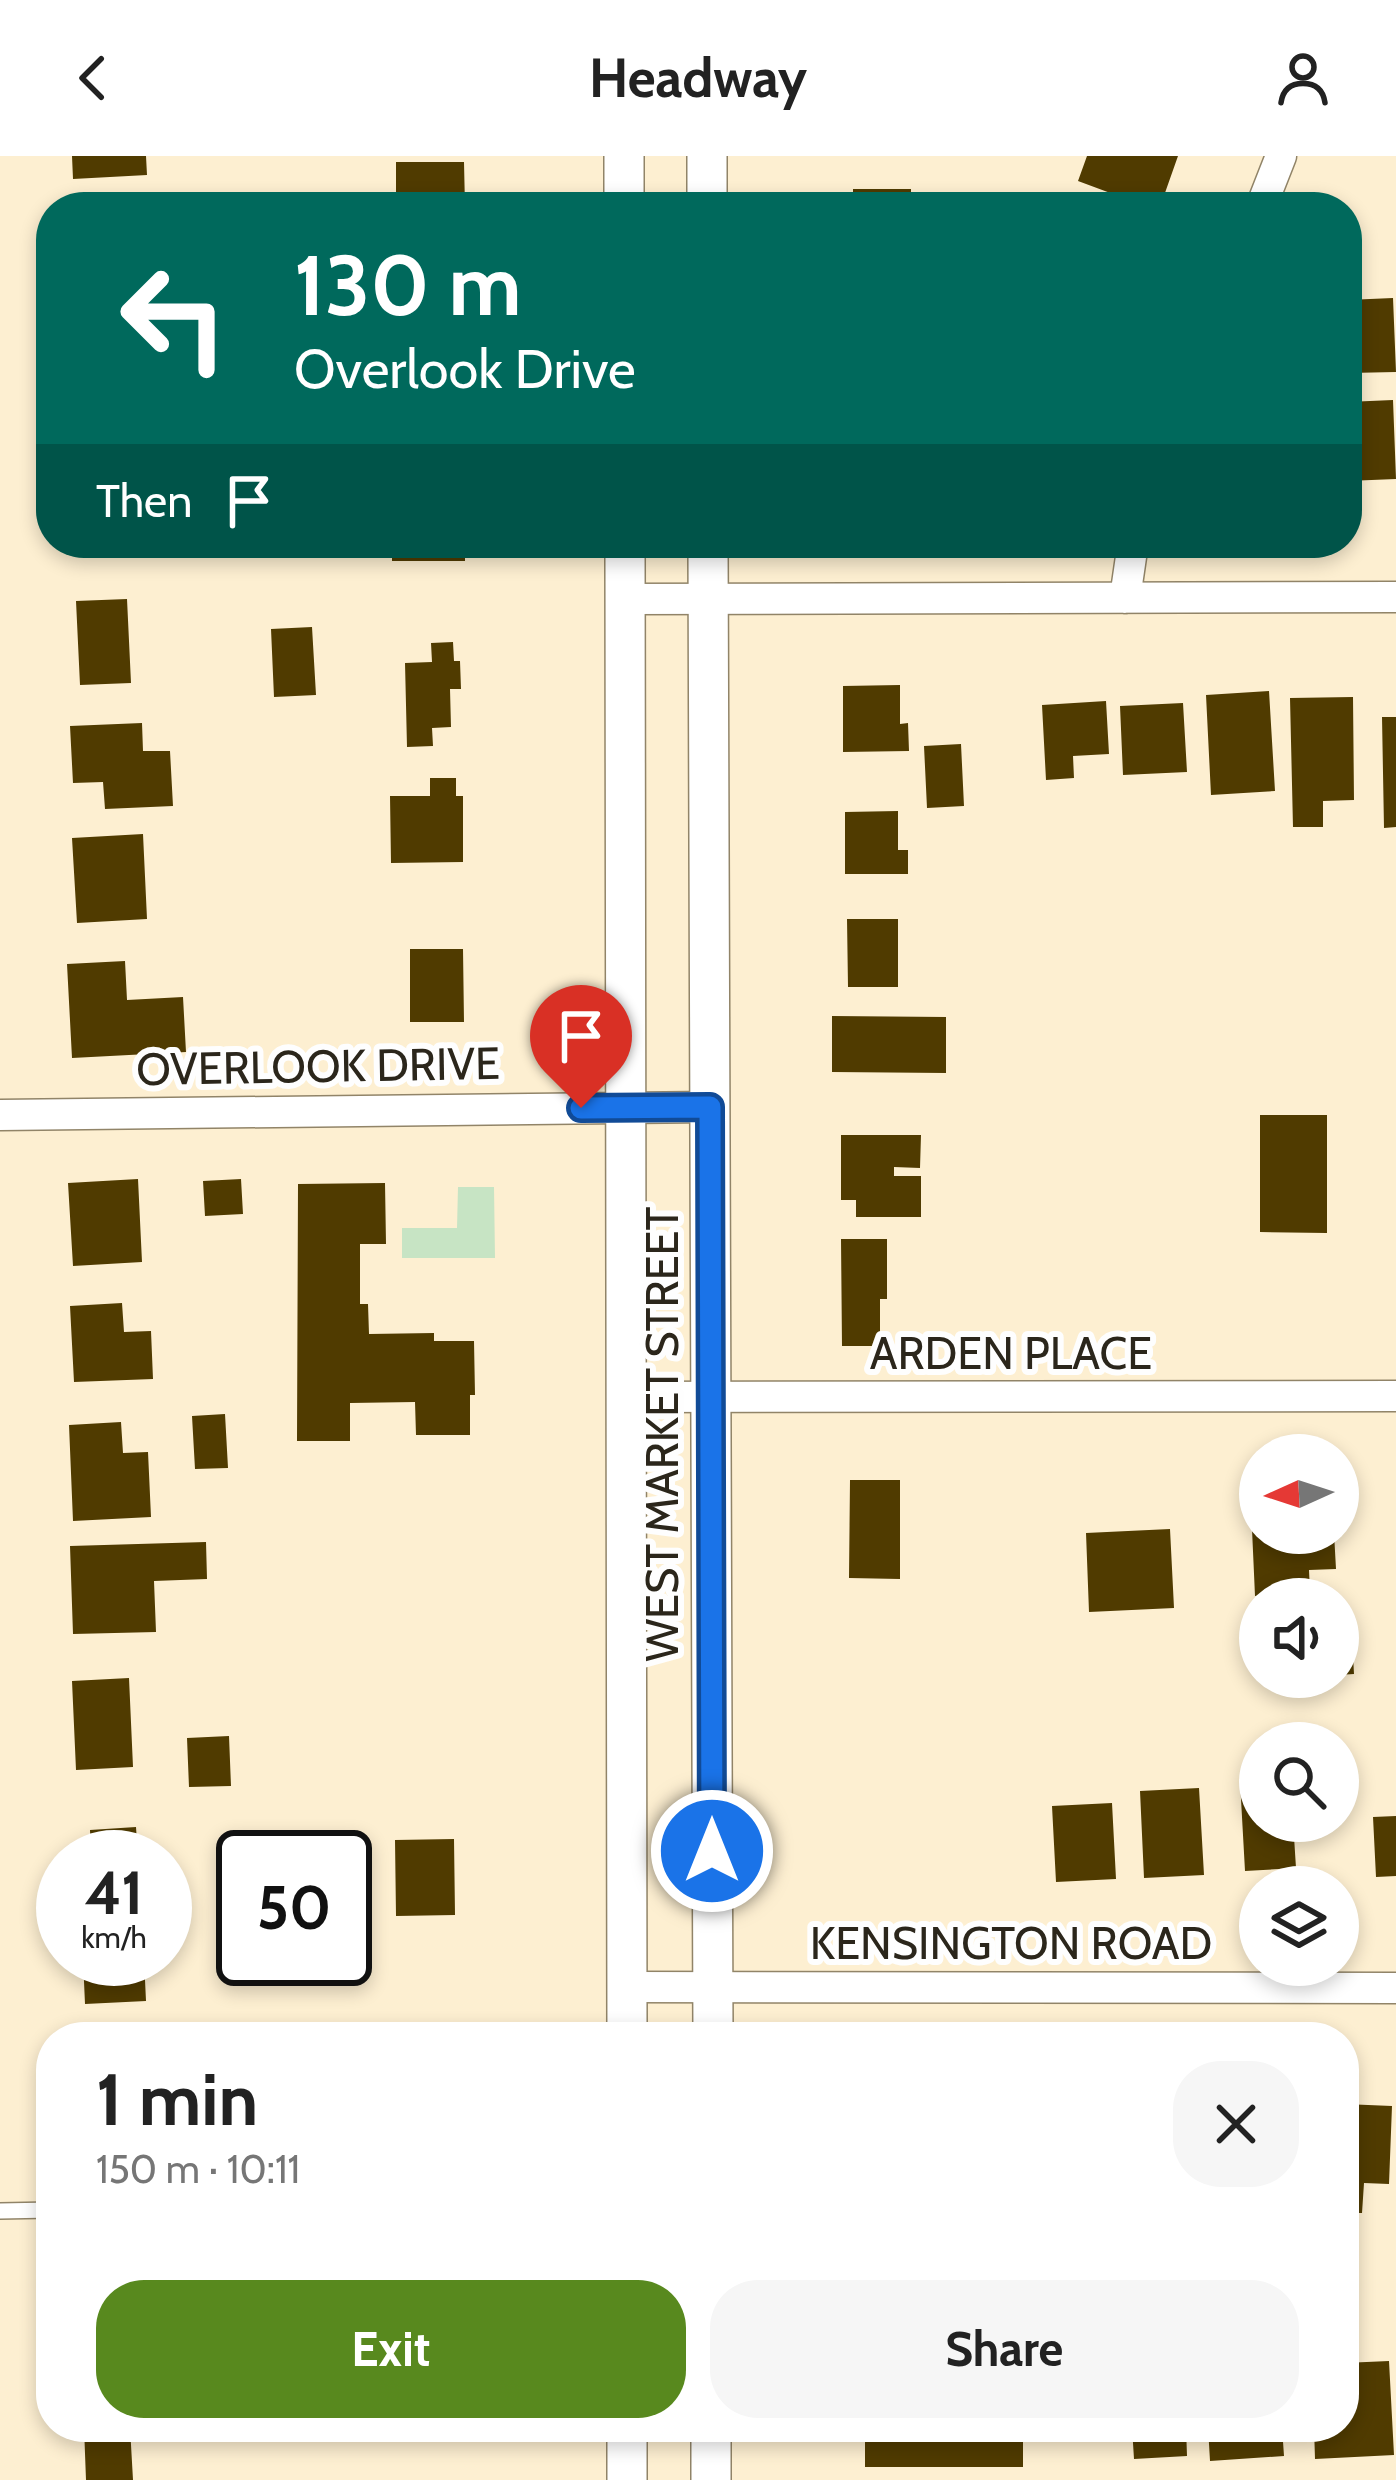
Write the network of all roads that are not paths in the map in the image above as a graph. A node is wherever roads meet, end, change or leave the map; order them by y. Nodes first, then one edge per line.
1 (624, 156) edge
2 (707, 156) edge
3 (1280, 156) edge
4 (624, 192) edge
5 (707, 192) edge
6 (1267, 192) edge
7 (625, 558) edge
8 (708, 558) edge
9 (1131, 558) edge
10 (1396, 597) edge
11 (708, 598) junction
12 (1125, 598) junction
13 (625, 599) junction
14 (710, 1107) junction
15 (626, 1108) junction
16 (0, 1115) edge
17 (1396, 1396) edge
18 (625, 1397) junction
19 (710, 1397) junction
20 (627, 1987) junction
21 (712, 1987) junction
22 (1396, 1988) edge
23 (627, 2022) edge
24 (713, 2022) edge
25 (36, 2210) edge
26 (0, 2211) edge
27 (627, 2442) edge
28 (711, 2442) edge
29 (627, 2480) edge
30 (711, 2480) edge

1 - 4 main road
2 - 5 main road
3 - 6 street
7 - 13 main road, WEST MARKET STREET
8 - 11 main road, WEST MARKET STREET
9 - 12 street
10 - 12 street
11 - 12 street
11 - 13 street
11 - 14 main road, WEST MARKET STREET
13 - 15 main road, WEST MARKET STREET
14 - 15 street, OVERLOOK DRIVE
14 - 19 main road, WEST MARKET STREET
15 - 16 street, OVERLOOK DRIVE
15 - 18 main road, WEST MARKET STREET
17 - 19 street, ARDEN PLACE
18 - 19 street, ARDEN PLACE
18 - 20 main road, WEST MARKET STREET
19 - 21 main road, WEST MARKET STREET
20 - 21 street, KENSINGTON ROAD
20 - 23 main road, WEST MARKET STREET
21 - 22 street, KENSINGTON ROAD
21 - 24 main road, WEST MARKET STREET
25 - 26 lane
27 - 29 main road
28 - 30 main road

